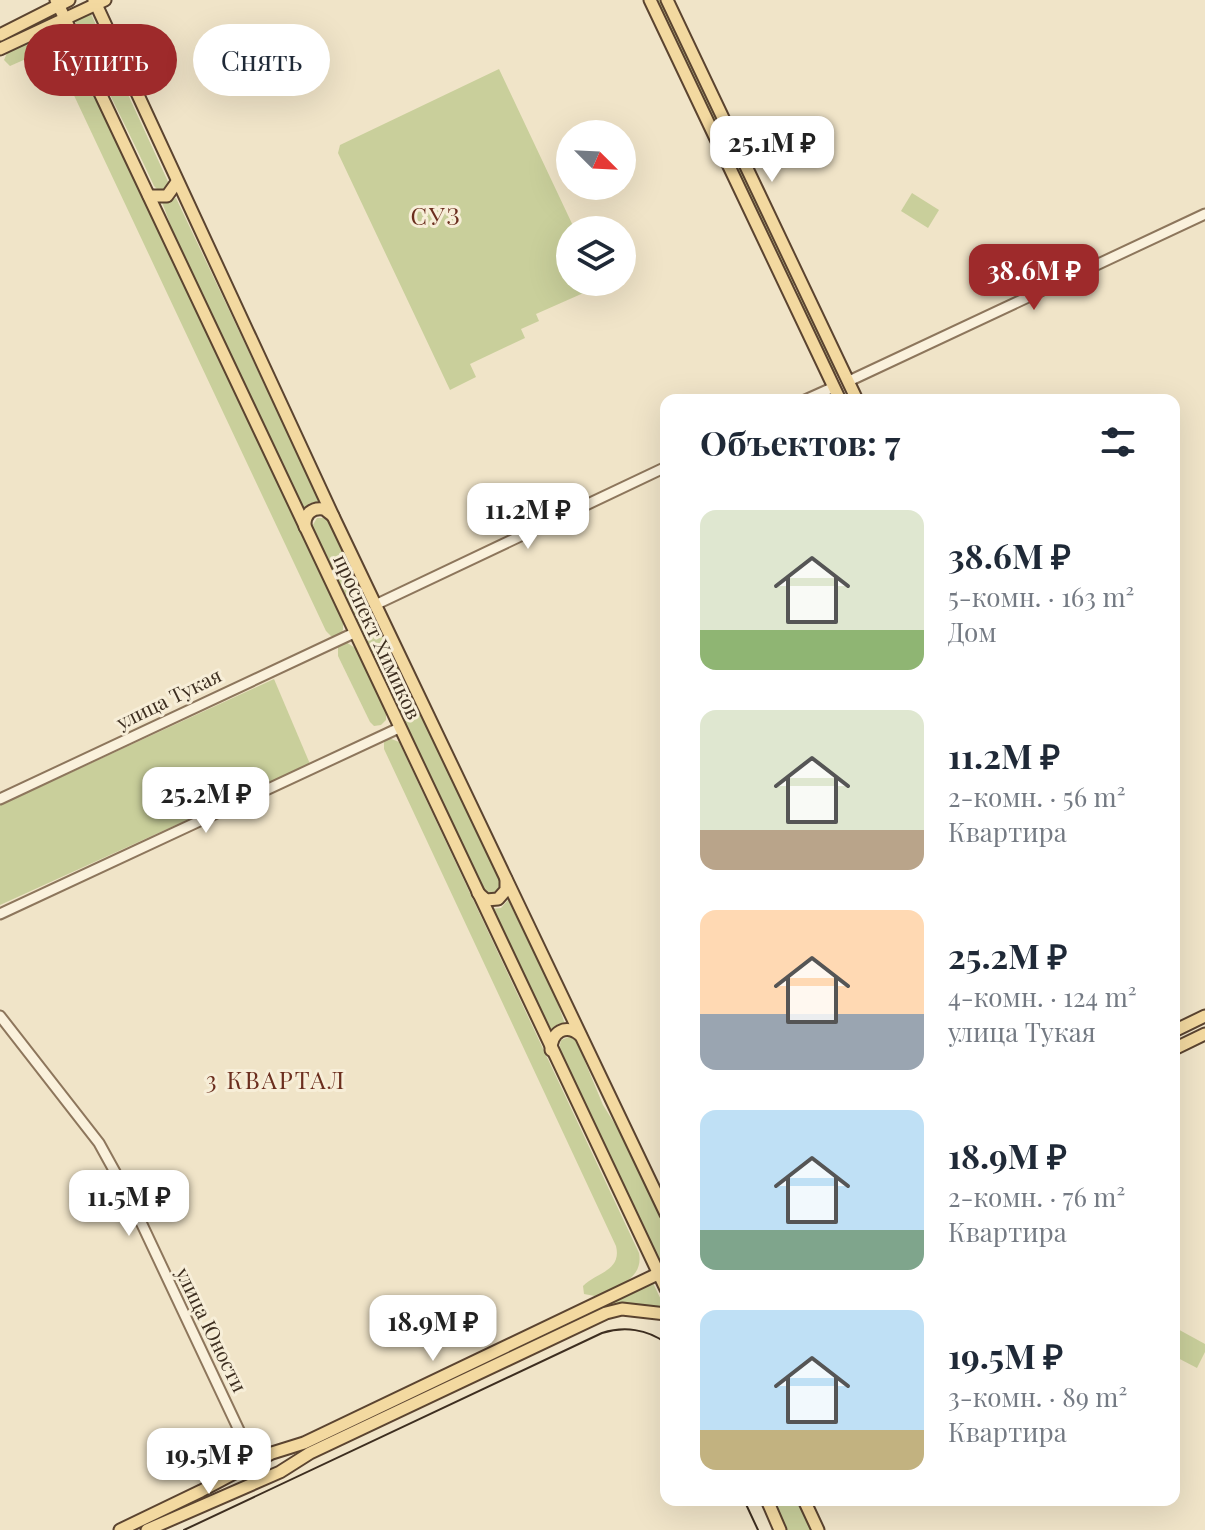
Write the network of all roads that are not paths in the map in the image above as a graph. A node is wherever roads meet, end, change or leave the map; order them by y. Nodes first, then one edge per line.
1 (650, 0) edge
2 (667, 0) edge
3 (99, 1) edge
4 (61, 2) edge
5 (65, 19) junction
6 (0, 35) edge
7 (0, 49) edge
8 (739, 156) junction
9 (726, 162) junction
10 (177, 182) junction
11 (149, 196) junction
12 (1205, 214) edge
13 (799, 280) junction
14 (786, 288) junction
15 (849, 381) junction
16 (834, 387) junction
17 (818, 394) edge
18 (837, 394) edge
19 (854, 394) edge
20 (660, 470) edge
21 (333, 516) junction
22 (306, 530) junction
23 (375, 605) junction
24 (354, 633) junction
25 (399, 728) junction
26 (0, 799) edge
27 (505, 878) junction
28 (477, 892) junction
29 (0, 914) edge
30 (0, 1016) edge
31 (1205, 1016) edge
32 (1180, 1028) edge
33 (1205, 1034) edge
34 (581, 1036) junction
35 (1180, 1046) edge
36 (551, 1050) junction
37 (660, 1201) edge
38 (660, 1268) edge
39 (660, 1273) edge
40 (660, 1313) edge
41 (272, 1453) junction
42 (254, 1462) junction
43 (280, 1472) junction
44 (226, 1476) junction
45 (236, 1492) junction
46 (770, 1506) edge
47 (807, 1506) edge
48 (120, 1530) edge
49 (147, 1530) edge
50 (780, 1530) edge
51 (818, 1530) edge

1 - 9 main road
2 - 8 main road
3 - 5 main road
3 - 10 main road, проспект Химиков
4 - 5 main road, проспект Химиков
4 - 6 main road
5 - 7 main road
5 - 11 main road, проспект Химиков
8 - 9 main road
8 - 13 main road
9 - 14 main road
10 - 11 main road
10 - 21 main road, проспект Химиков
11 - 22 main road, проспект Химиков
12 - 15 street
13 - 14 main road
13 - 15 main road
14 - 16 main road
15 - 16 main road
15 - 19 main road
16 - 17 street
16 - 18 main road
20 - 23 street
21 - 22 main road
21 - 23 main road, проспект Химиков
22 - 24 main road, проспект Химиков
23 - 27 main road, проспект Химиков
24 - 25 main road, проспект Химиков
24 - 26 street, улица Тукая
25 - 28 main road, проспект Химиков
25 - 29 street
27 - 28 main road
27 - 34 main road, проспект Химиков
28 - 36 main road, проспект Химиков
30 - 42 street, улица Юности
31 - 32 main road
33 - 35 main road
34 - 36 main road
34 - 37 main road, проспект Химиков
36 - 38 main road, проспект Химиков
39 - 41 main road
40 - 43 main road
41 - 42 main road
41 - 43 main road
42 - 44 main road
43 - 45 main road
44 - 45 main road
44 - 48 main road
45 - 49 main road
46 - 50 main road
47 - 51 main road

